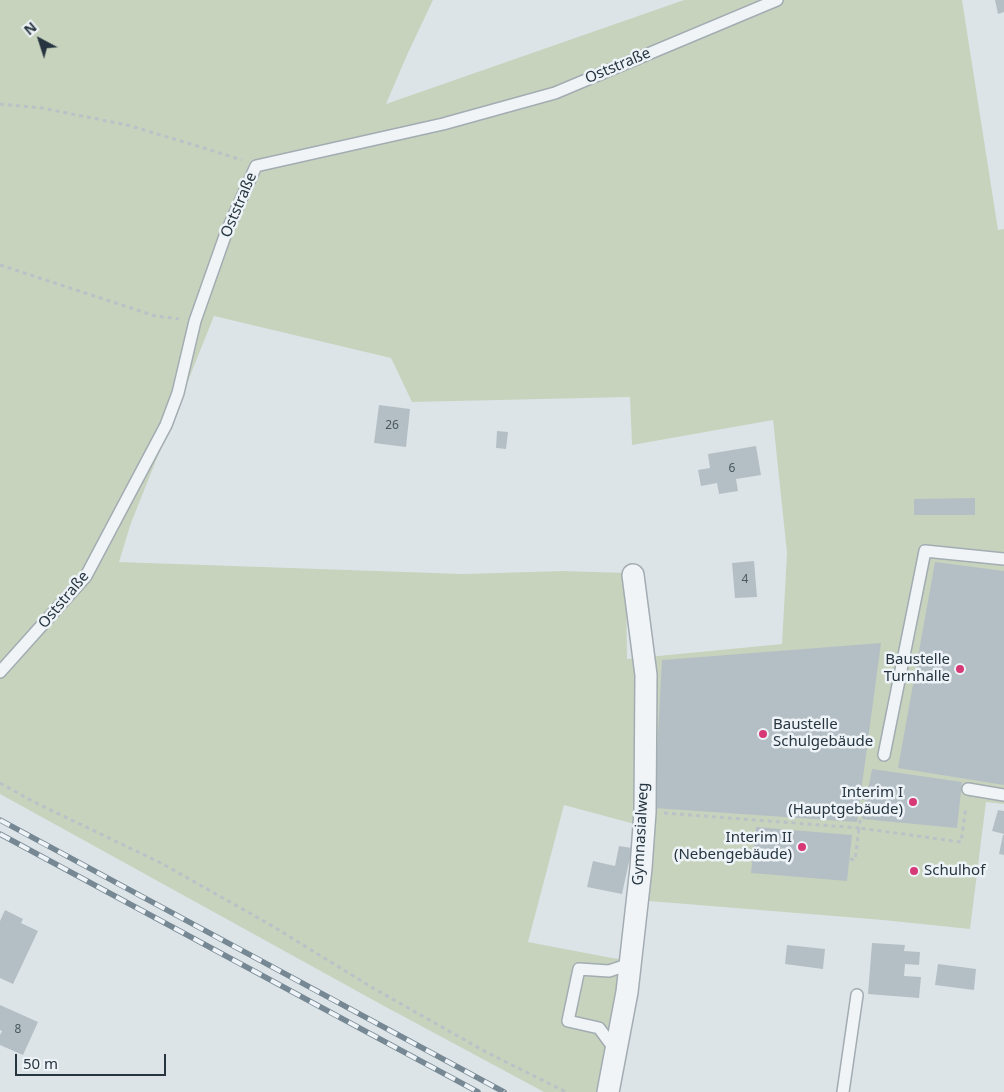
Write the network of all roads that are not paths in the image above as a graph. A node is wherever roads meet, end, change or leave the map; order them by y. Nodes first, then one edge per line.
1 (777, 0) edge
2 (1004, 559) edge
3 (633, 575) dead end
4 (0, 672) edge
5 (884, 755) dead end
6 (968, 789) dead end
7 (1004, 795) edge
8 (630, 964) junction
9 (857, 995) dead end
10 (616, 1051) junction
11 (608, 1092) edge
12 (844, 1092) edge

1 - 4 lane, Oststraße
2 - 5 lane
3 - 8 street, Gymnasialweg
6 - 7 lane
8 - 10 street, Gymnasialweg
8 - 10 lane
9 - 12 lane
10 - 11 street, Gymnasialweg

